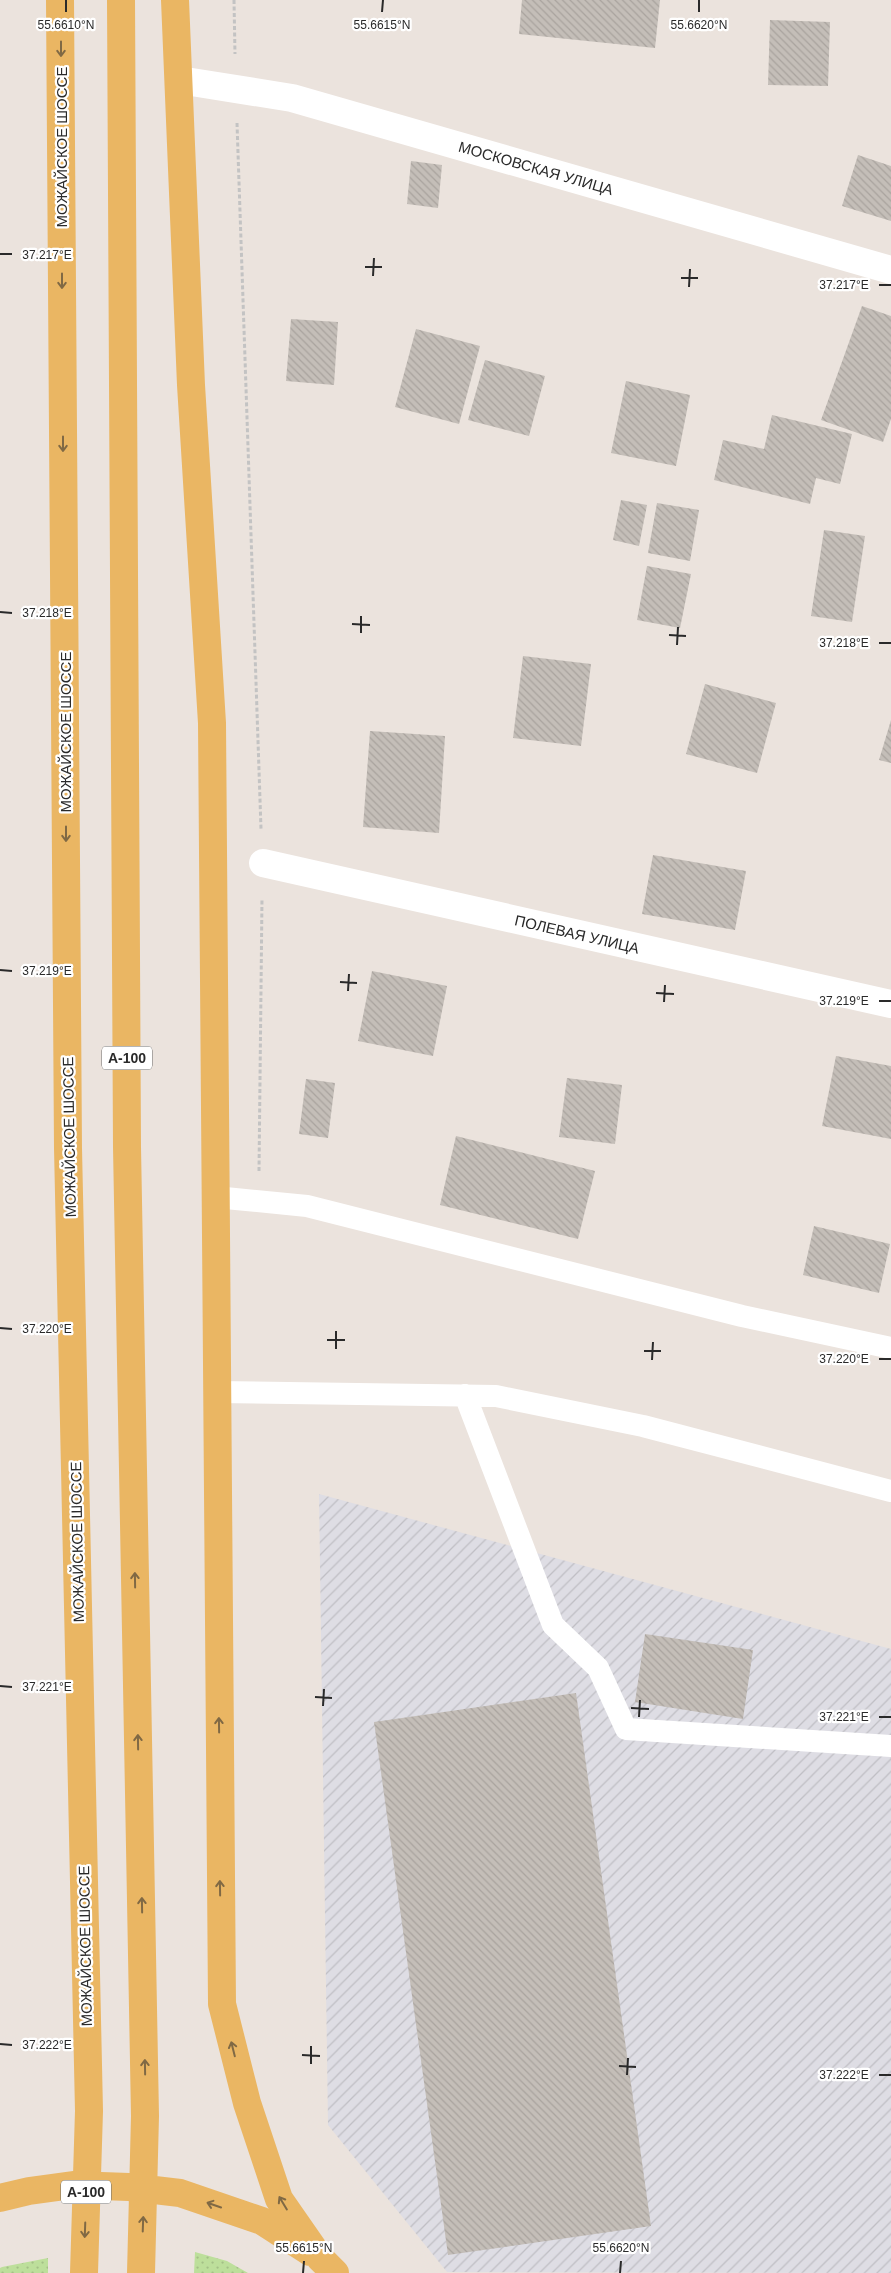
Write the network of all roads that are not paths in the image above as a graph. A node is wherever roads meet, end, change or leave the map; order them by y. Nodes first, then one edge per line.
1 (60, 0) edge
2 (121, 0) edge
3 (175, 0) edge
4 (178, 80) junction
5 (891, 270) edge
6 (263, 863) road end
7 (891, 1004) edge
8 (215, 1197) junction
9 (891, 1348) edge
10 (216, 1392) junction
11 (464, 1395) junction
12 (891, 1491) edge
13 (891, 1746) edge
14 (0, 2198) edge
15 (327, 2265) edge
16 (84, 2273) edge
17 (141, 2273) edge

1 -> 16 main road, МОЖАЙСКОЕ ШОССЕ / А-100
17 -> 2 main road, А-100
3 - 4 main road
4 - 5 street, МОСКОВСКАЯ УЛИЦА
4 - 8 main road
6 - 7 street, ПОЛЕВАЯ УЛИЦА
8 - 9 lane
8 - 10 main road
10 - 11 lane
15 -> 10 main road
11 - 12 lane
11 - 13 lane
15 -> 14 main road

